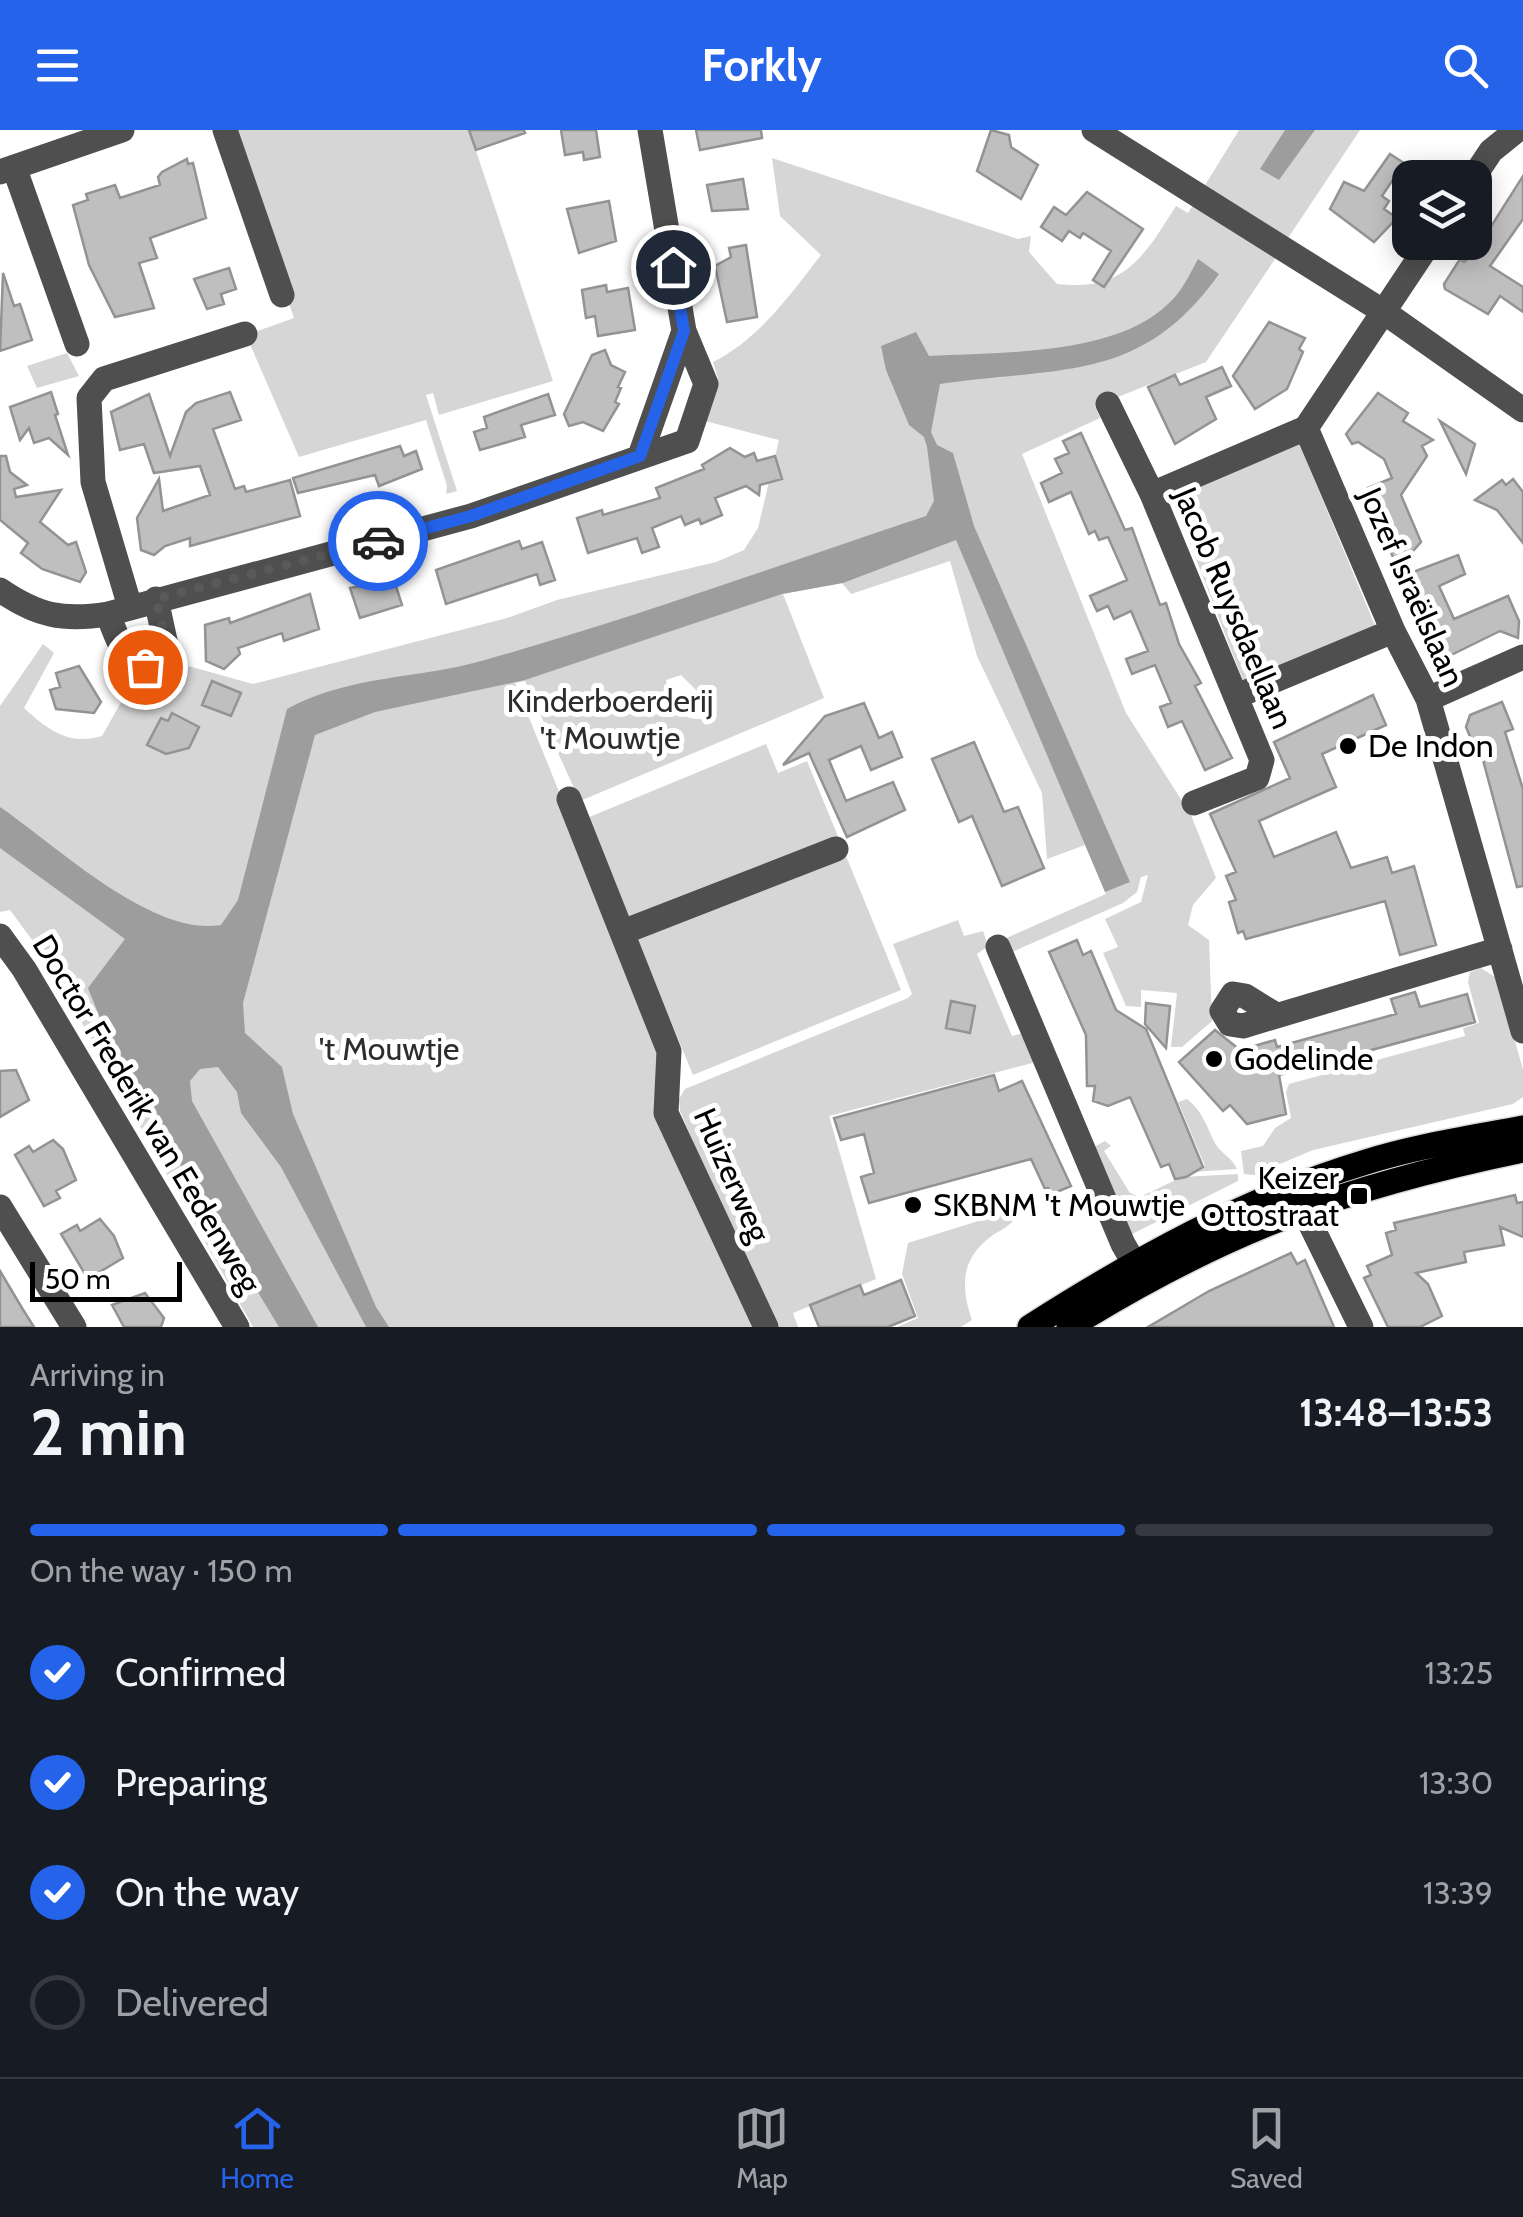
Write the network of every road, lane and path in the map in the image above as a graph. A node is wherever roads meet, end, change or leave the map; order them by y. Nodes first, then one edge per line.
1 (122, 130) edge
2 (225, 130) edge
3 (650, 130) edge
4 (1517, 130) edge
5 (1097, 131) edge
6 (1485, 160) edge
7 (7, 170) edge
8 (1418, 260) edge
9 (282, 295) dead end
10 (1384, 312) junction
11 (684, 331) junction
12 (245, 334) dead end
13 (77, 344) dead end
14 (1108, 404) dead end
15 (1523, 410) edge
16 (1306, 428) junction
17 (640, 456) junction
18 (1152, 494) junction
19 (0, 590) edge
20 (156, 599) junction
21 (119, 611) junction
22 (1392, 630) junction
23 (1523, 657) edge
24 (1237, 696) junction
25 (1428, 699) junction
26 (569, 798) dead end
27 (1194, 803) dead end
28 (836, 849) dead end
29 (623, 932) junction
30 (0, 936) edge
31 (998, 947) dead end
32 (1500, 949) junction
33 (1276, 1015) dead end
34 (1523, 1031) edge
35 (1523, 1128) edge
36 (1523, 1150) edge
37 (1310, 1180) junction
38 (1304, 1206) junction
39 (0, 1207) edge
40 (1140, 1272) junction
41 (74, 1327) edge
42 (237, 1327) edge
43 (766, 1327) edge
44 (1030, 1327) edge
45 (1069, 1327) edge
46 (1361, 1327) edge

1 - 7 street
2 - 9 street
3 - 11 street
4 - 6 street
5 - 10 street
7 - 13 street
8 - 10 street
10 - 15 street
10 - 16 street
11 - 17 street
11 - 17 street
12 - 21 street
14 - 18 street, Jacob Ruysdaellaan
16 - 18 street
16 - 22 street, Jozef Israëlslaan
17 - 20 street
18 - 24 street, Jacob Ruysdaellaan
19 - 21 street
20 - 21 street
20 - 21 street
22 - 24 street
22 - 25 street, Jozef Israëlslaan
23 - 25 street
24 - 27 street, Jacob Ruysdaellaan
25 - 32 street, Jozef Israëlslaan
26 - 29 street, Huizerweg
28 - 29 street
29 - 43 street, Huizerweg
30 - 42 street, Doctor Frederik van Eedenweg
31 - 40 street
32 - 33 street
32 - 34 street, Jozef Israëlslaan
35 - 37 main road
36 - 38 main road
37 - 38 street
37 - 40 main road
38 - 40 main road
38 - 46 street
39 - 41 street
40 - 44 main road
40 - 45 main road

